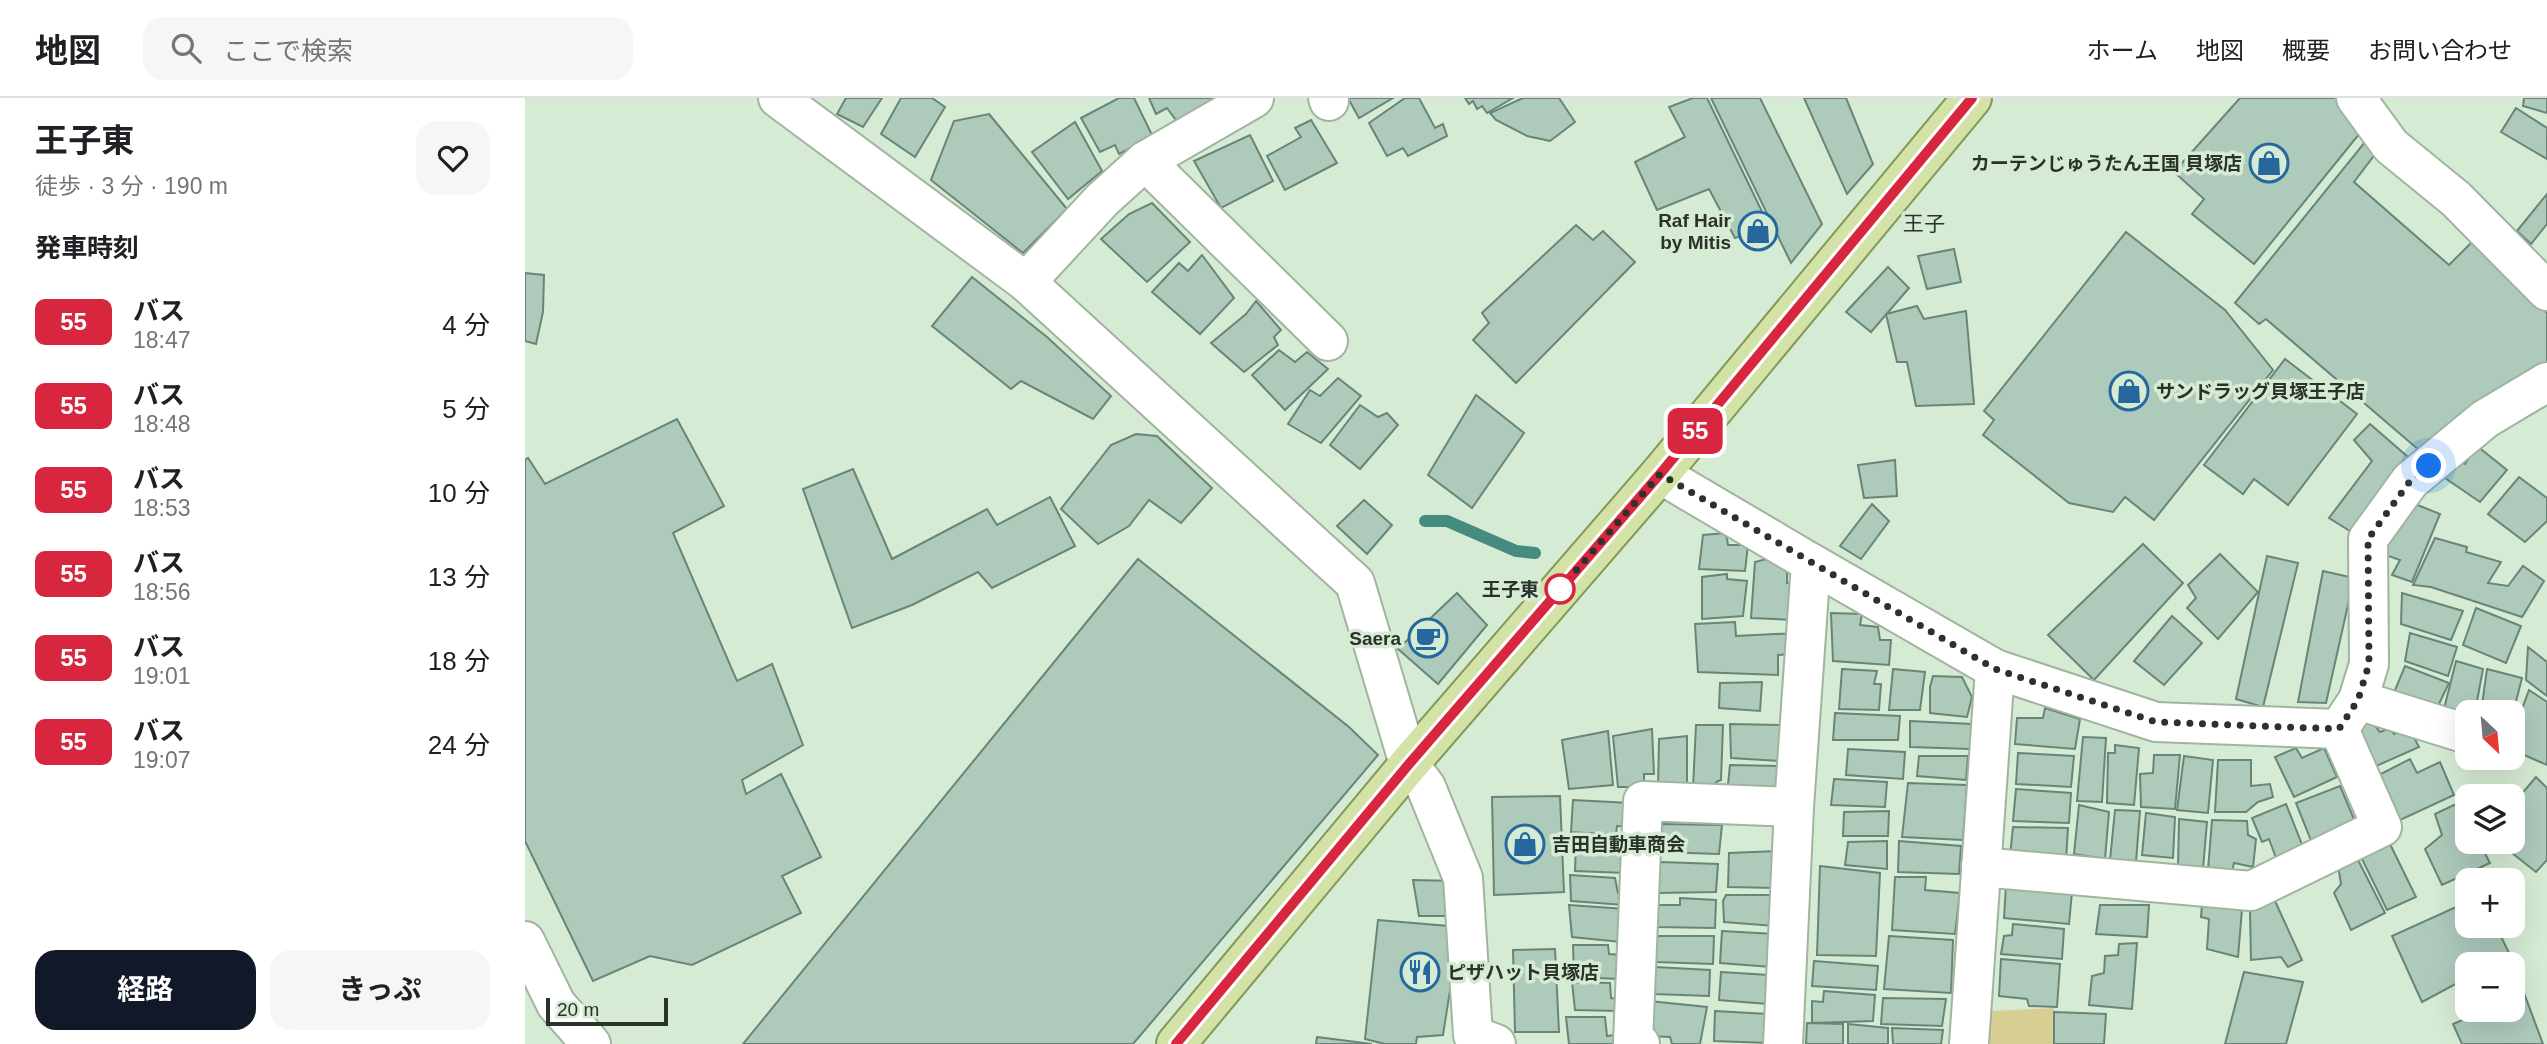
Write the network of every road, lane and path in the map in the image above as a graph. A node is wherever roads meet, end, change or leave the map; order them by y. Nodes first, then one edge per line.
1 (778, 98) edge
2 (1254, 98) edge
3 (1972, 98) edge
4 (2356, 98) edge
5 (1145, 161) junction
6 (1026, 282) junction
7 (2547, 291) edge
8 (1328, 341) dead end
9 (2547, 382) edge
10 (1660, 474) junction
11 (1811, 564) junction
12 (1995, 669) junction
13 (2348, 714) junction
14 (2455, 732) edge
15 (1409, 764) junction
16 (1794, 807) junction
17 (1981, 867) junction
18 (525, 941) edge
19 (591, 1044) edge
20 (1176, 1044) edge
21 (1496, 1044) edge
22 (1640, 1044) edge
23 (1783, 1044) edge
24 (1969, 1044) edge

1 - 6 street
2 - 5 street
3 - 10 main road
4 - 7 street
5 - 6 street
5 - 8 street
6 - 15 street
9 - 13 street
10 - 11 street
10 - 15 main road
11 - 12 street
11 - 16 street
12 - 13 street
12 - 17 street
13 - 14 street
13 - 17 street
15 - 20 main road
15 - 21 street
16 - 22 street
16 - 23 street
17 - 24 street
18 - 19 street

